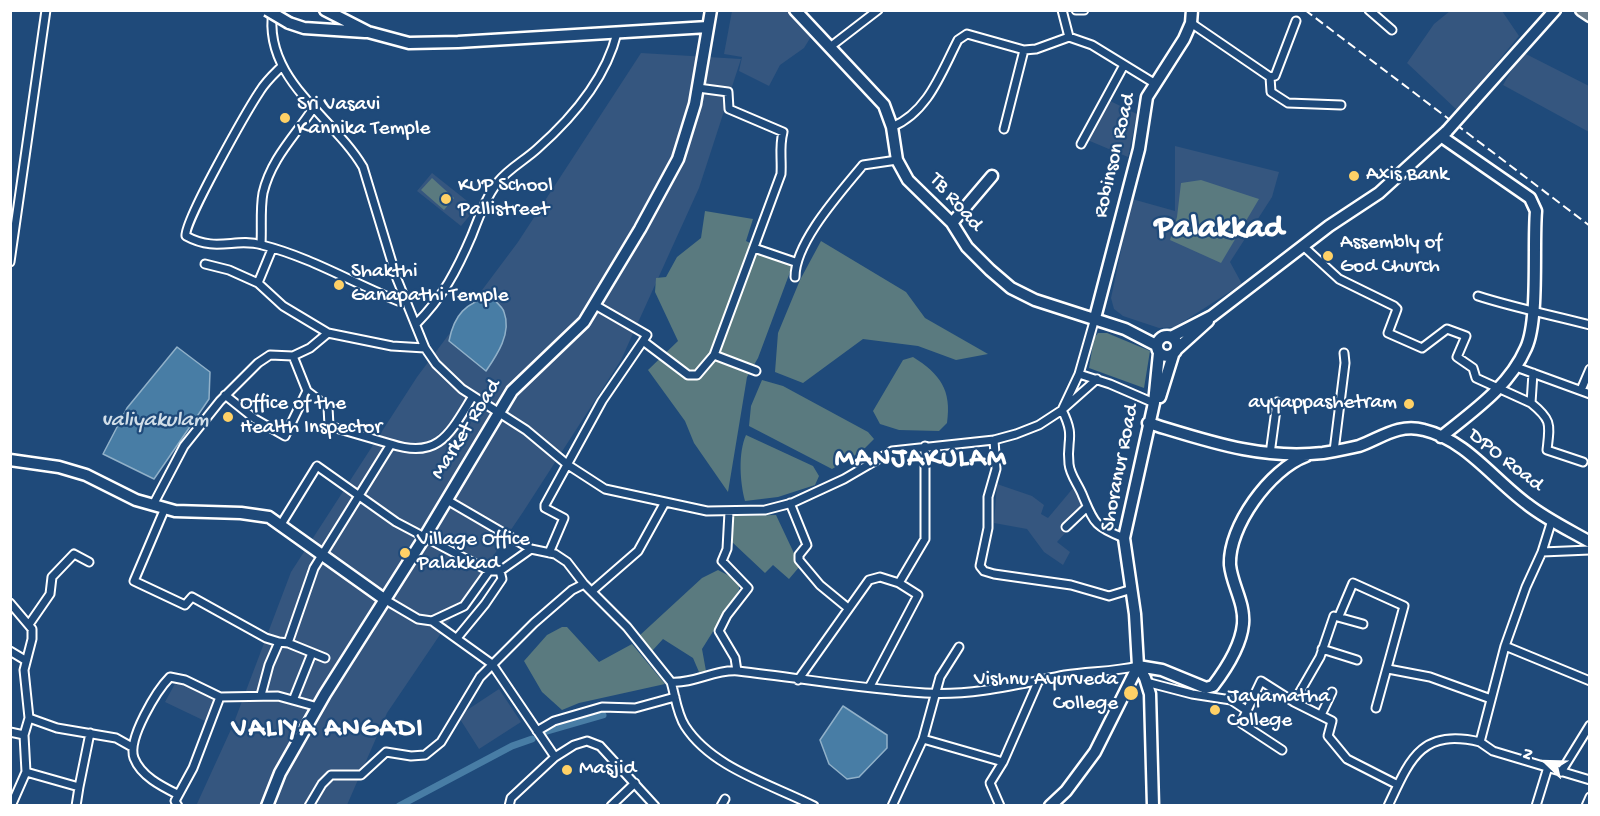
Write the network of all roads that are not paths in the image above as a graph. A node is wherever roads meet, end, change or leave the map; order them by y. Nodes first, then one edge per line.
1 (46, 10) edge
2 (267, 10) edge
3 (273, 10) edge
4 (325, 10) edge
5 (711, 10) edge
6 (795, 10) edge
7 (878, 10) edge
8 (1062, 10) edge
9 (1076, 10) edge
10 (1084, 10) edge
11 (1192, 10) edge
12 (1370, 10) edge
13 (1547, 10) edge
14 (1556, 10) edge
15 (1581, 10) edge
16 (1590, 16) edge
17 (1296, 21) dead end
18 (1191, 23) junction
19 (708, 27) junction
20 (1392, 30) dead end
21 (368, 32) junction
22 (617, 33) junction
23 (1069, 38) junction
24 (1524, 42) junction
25 (830, 47) junction
26 (1024, 50) junction
27 (1124, 65) junction
28 (282, 66) junction
29 (1270, 77) junction
30 (1154, 83) junction
31 (698, 88) junction
32 (1341, 105) dead end
33 (312, 110) junction
34 (892, 127) junction
35 (1004, 129) dead end
36 (1445, 134) junction
37 (1081, 144) dead end
38 (897, 160) junction
39 (992, 176) dead end
40 (952, 223) junction
41 (261, 244) junction
42 (1303, 246) junction
43 (754, 248) junction
44 (272, 249) junction
45 (10, 262) edge
46 (795, 262) junction
47 (205, 264) dead end
48 (795, 277) dead end
49 (258, 283) junction
50 (1478, 296) dead end
51 (406, 302) junction
52 (596, 305) junction
53 (1536, 312) junction
54 (1212, 316) junction
55 (1095, 318) junction
56 (416, 324) junction
57 (1590, 325) edge
58 (328, 333) junction
59 (643, 341) junction
60 (1163, 343) junction
61 (425, 348) junction
62 (1175, 352) junction
63 (1344, 352) dead end
64 (714, 355) junction
65 (293, 357) junction
66 (1520, 368) junction
67 (1590, 369) edge
68 (756, 371) dead end
69 (1533, 373) junction
70 (1079, 374) junction
71 (1097, 379) junction
72 (1501, 390) junction
73 (1581, 390) junction
74 (307, 391) junction
75 (1590, 394) edge
76 (225, 395) junction
77 (472, 396) junction
78 (1277, 402) dead end
79 (1531, 403) junction
80 (1154, 404) junction
81 (1062, 410) junction
82 (498, 413) junction
83 (1151, 424) junction
84 (1441, 437) junction
85 (993, 440) junction
86 (391, 444) junction
87 (925, 446) junction
88 (1334, 451) junction
89 (1270, 454) junction
90 (1310, 454) junction
91 (10, 460) edge
92 (1583, 462) dead end
93 (568, 465) junction
94 (358, 497) junction
95 (447, 500) junction
96 (790, 503) junction
97 (664, 504) junction
98 (153, 505) junction
99 (165, 508) junction
100 (1086, 508) junction
101 (729, 512) junction
102 (1552, 520) junction
103 (280, 526) junction
104 (1066, 527) dead end
105 (424, 538) junction
106 (1124, 538) junction
107 (1590, 542) edge
108 (531, 549) junction
109 (1590, 550) edge
110 (1542, 552) junction
111 (549, 553) junction
112 (321, 556) junction
113 (89, 562) dead end
114 (489, 571) junction
115 (500, 571) junction
116 (899, 583) junction
117 (584, 584) junction
118 (1132, 589) junction
119 (592, 591) junction
120 (384, 600) junction
121 (10, 603) edge
122 (848, 608) junction
123 (1339, 616) junction
124 (432, 621) junction
125 (30, 623) junction
126 (1363, 624) dead end
127 (457, 638) junction
128 (279, 642) junction
129 (288, 643) junction
130 (960, 646) dead end
131 (1505, 646) junction
132 (1322, 649) junction
133 (10, 651) edge
134 (312, 653) junction
135 (325, 658) dead end
136 (25, 660) junction
137 (1358, 660) dead end
138 (492, 664) junction
139 (1388, 669) junction
140 (737, 671) junction
141 (1139, 675) junction
142 (798, 680) junction
143 (1590, 681) edge
144 (671, 682) junction
145 (1038, 682) junction
146 (870, 686) junction
147 (1332, 692) dead end
148 (935, 693) junction
149 (261, 695) junction
150 (220, 697) junction
151 (675, 697) junction
152 (294, 698) junction
153 (1491, 699) junction
154 (1294, 702) junction
155 (318, 707) junction
156 (1376, 708) dead end
157 (1246, 710) junction
158 (1321, 715) junction
159 (28, 718) junction
160 (1590, 725) edge
161 (537, 731) junction
162 (10, 732) edge
163 (90, 733) junction
164 (24, 735) junction
165 (923, 739) junction
166 (1480, 742) junction
167 (132, 747) junction
168 (1282, 750) dead end
169 (555, 757) junction
170 (1003, 762) junction
171 (1548, 767) junction
172 (1561, 771) junction
173 (26, 772) junction
174 (1590, 780) edge
175 (635, 783) junction
176 (1398, 785) junction
177 (79, 788) junction
178 (177, 794) junction
179 (1590, 797) edge
180 (11, 806) edge
181 (76, 806) edge
182 (178, 806) edge
183 (267, 806) edge
184 (309, 806) edge
185 (509, 806) edge
186 (611, 806) edge
187 (655, 806) edge
188 (814, 806) edge
189 (892, 806) edge
190 (1000, 806) edge
191 (1050, 806) edge
192 (1153, 806) edge
193 (1388, 806) edge
194 (1536, 806) edge
195 (1586, 806) edge

1 - 45 street
2 - 21 main road, bridge
3 - 28 street
4 - 21 main road
5 - 19 main road, Market Road
6 - 25 main road, TB Road
7 - 25 street
8 - 23 street
9 - 10 street
11 - 18 main road, Robinson Road
12 - 20 street
13 - 24 main road
14 - 24 main road
15 - 16 main road
17 - 29 street
18 - 29 street
18 - 30 main road, Robinson Road
19 - 22 main road
19 - 31 main road, Market Road
21 - 22 main road
22 - 56 street
23 - 26 street
23 - 27 street
24 - 36 main road, bridge
25 - 34 main road, TB Road
26 - 34 street
26 - 35 street
27 - 30 street
27 - 37 street
28 - 33 street
28 - 41 street
29 - 32 street
30 - 55 main road, Robinson Road
31 - 43 street
31 - 52 main road, Market Road
33 - 41 street
33 - 51 street
34 - 38 main road, TB Road
36 - 42 main road
36 - 53 main road
38 - 40 main road, TB Road
38 - 46 street
39 - 40 main road
40 - 55 main road, TB Road
41 - 44 street
42 - 54 main road
42 - 72 street
43 - 46 street
43 - 64 street
44 - 49 street
44 - 51 street
46 - 48 street
47 - 49 street
49 - 58 street
50 - 53 street
51 - 56 street
52 - 59 street
52 - 82 main road, Market Road
53 - 57 street
53 - 66 main road
54 - 60 main road
54 - 62 main road
55 - 60 main road, TB Road
55 - 70 street
56 - 61 street
58 - 61 street
58 - 65 street
59 - 64 street
59 - 93 street
60 - 62 main road
60 - 62 main road
60 - 80 main road, Shoranur Road
61 - 77 street
62 - 83 main road, Shoranur Road
63 - 88 street
64 - 68 street
65 - 74 street
65 - 76 street
66 - 69 street
66 - 72 main road
67 - 73 street
69 - 73 street
69 - 79 street
70 - 71 street
70 - 81 street
71 - 80 street
71 - 81 street
72 - 79 street
72 - 84 main road
73 - 75 street
74 - 76 street
74 - 86 street
76 - 98 street
77 - 82 street
77 - 86 street
78 - 89 street
79 - 92 street
80 - 83 main road, Shoranur Road
81 - 85 street
81 - 100 street
82 - 93 street
82 - 95 main road, Market Road
83 - 89 main road, DPO Road
83 - 106 main road, Shoranur Road
83 - 118 main road, Shoranur Road
84 - 88 main road, DPO Road
84 - 102 main road, DPO Road
85 - 87 street
85 - 118 street
86 - 94 street
87 - 96 street
87 - 116 street
88 - 90 main road, DPO Road
89 - 90 main road, DPO Road
90 - 141 main road
91 - 98 main road
93 - 97 street
93 - 111 street
94 - 103 street
94 - 105 street
94 - 112 street
95 - 105 main road, Market Road
95 - 108 street
96 - 101 street
96 - 122 street
97 - 101 street
97 - 119 street
98 - 99 main road
99 - 103 main road
99 - 128 street
100 - 104 street
100 - 106 street
101 - 140 street
102 - 107 main road, DPO Road
102 - 110 street
103 - 112 main road
105 - 114 street
105 - 120 main road, Market Road
106 - 118 main road, Shoranur Road
108 - 111 street
108 - 115 street
109 - 110 street
110 - 131 street
111 - 117 street
112 - 120 main road
112 - 129 street
113 - 125 street
114 - 115 street
114 - 124 street
115 - 127 street
116 - 122 street
116 - 146 street
117 - 119 street
117 - 138 street
118 - 141 main road, Shoranur Road
119 - 144 street
120 - 124 street
120 - 155 main road, Market Road
121 - 125 street
122 - 142 street
123 - 126 street
123 - 132 street
123 - 139 street
124 - 127 street
125 - 136 street
127 - 138 street
128 - 129 street
128 - 149 street
129 - 134 street
130 - 148 street
131 - 143 street
131 - 153 street
132 - 137 street
132 - 154 street
133 - 136 street
134 - 135 street
134 - 152 street
136 - 159 street
138 - 161 street
138 - 184 street
139 - 153 street
139 - 156 street
140 - 142 street
140 - 144 street
141 - 145 street
141 - 157 street
141 - 191 main road, Shoranur Road
141 - 192 main road
142 - 146 street
144 - 151 street
145 - 148 street
145 - 170 street
146 - 148 street
147 - 158 street
148 - 165 street
149 - 150 street
149 - 152 street
150 - 167 street
150 - 178 street
151 - 161 street
151 - 188 street
152 - 155 street
153 - 166 street
154 - 157 street
154 - 158 street
155 - 183 main road, Market Road
157 - 168 street
158 - 176 street
159 - 163 street
159 - 164 street
160 - 172 street
161 - 169 street
162 - 164 street
163 - 167 street
163 - 177 street
164 - 173 street
165 - 170 street
165 - 189 street
166 - 171 street
166 - 176 street
167 - 178 street
169 - 175 street
169 - 185 street
170 - 190 street
171 - 172 street
171 - 194 street
172 - 174 street
173 - 177 street
173 - 180 street
175 - 186 street
175 - 187 street
176 - 193 street
177 - 181 street
178 - 182 street
179 - 195 street

